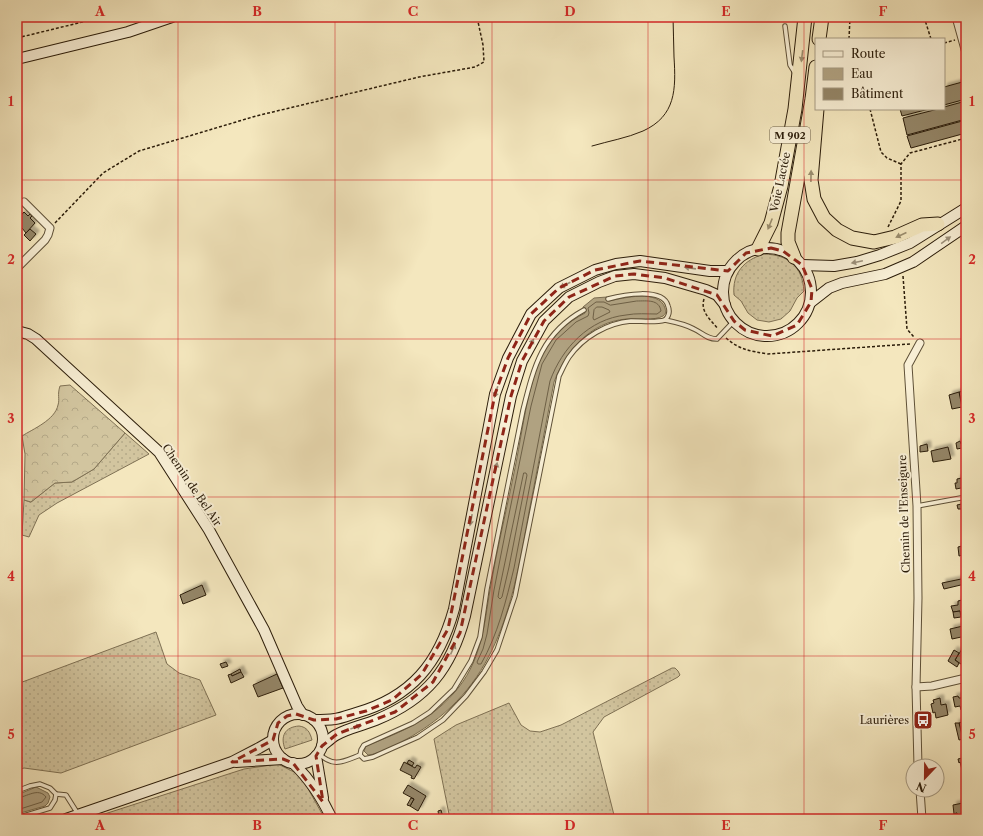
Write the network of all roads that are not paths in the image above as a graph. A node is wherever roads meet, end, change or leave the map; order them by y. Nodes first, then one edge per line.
1 (172, 17) edge
2 (805, 17) edge
3 (822, 17) edge
4 (956, 17) edge
5 (784, 26) dead end
6 (820, 37) edge
7 (966, 53) edge
8 (17, 59) edge
9 (815, 76) edge
10 (799, 78) junction
11 (817, 110) edge
12 (24, 202) dead end
13 (966, 208) edge
14 (938, 224) junction
15 (966, 226) edge
16 (758, 249) junction
17 (798, 261) junction
18 (17, 268) edge
19 (728, 271) junction
20 (608, 299) dead end
21 (811, 302) junction
22 (725, 305) junction
23 (584, 310) dead end
24 (665, 320) junction
25 (734, 321) junction
26 (17, 331) edge
27 (920, 343) road end
28 (966, 497) edge
29 (917, 506) junction
30 (966, 678) edge
31 (916, 687) junction
32 (293, 696) junction
33 (303, 715) junction
34 (287, 716) junction
35 (314, 720) junction
36 (273, 740) junction
37 (319, 752) junction
38 (360, 755) junction
39 (918, 758) edge
40 (283, 759) junction
41 (232, 762) junction
42 (293, 763) junction
43 (17, 791) edge
44 (56, 794) junction
45 (921, 798) edge
46 (323, 802) junction
47 (78, 815) junction
48 (17, 818) edge
49 (66, 819) edge
50 (332, 819) edge
51 (922, 819) edge

1 - 8 main road
2 -> 10 highway, Voie Lactée / M 902
3 - 6 highway
4 - 7 street
5 - 10 lane
9 - 17 highway, Voie Lactée / M 902
10 -> 16 highway, Voie Lactée / M 902
14 -> 11 highway
12 - 18 street
13 - 14 main road
14 -> 17 main road
21 -> 15 main road
16 - 17 main road
16 - 19 main road
17 - 21 main road
19 - 22 main road
19 -> 35 main road
20 - 24 lane
21 - 25 main road
22 - 25 main road
37 -> 22 main road
23 - 38 lane
24 - 25 lane
24 - 38 lane
26 - 32 main road, Chemin de Bel Air
27 - 29 street, Chemin de l'Enseigure
28 - 29 lane
29 - 31 street, Chemin de l'Enseigure
30 - 31 street
31 - 39 street, Chemin de l'Enseigure
32 - 33 main road, Chemin de Bel Air
32 - 34 main road
33 - 34 main road
33 - 35 main road
34 - 36 main road
35 - 37 main road
36 - 40 main road
36 - 41 main road
37 - 38 lane
37 - 42 main road
37 - 46 main road
40 - 41 main road
40 - 42 main road
41 - 47 main road
42 - 46 main road
43 - 44 lane
44 - 47 lane
44 - 48 lane
45 - 51 street
46 - 50 main road
47 - 49 main road

